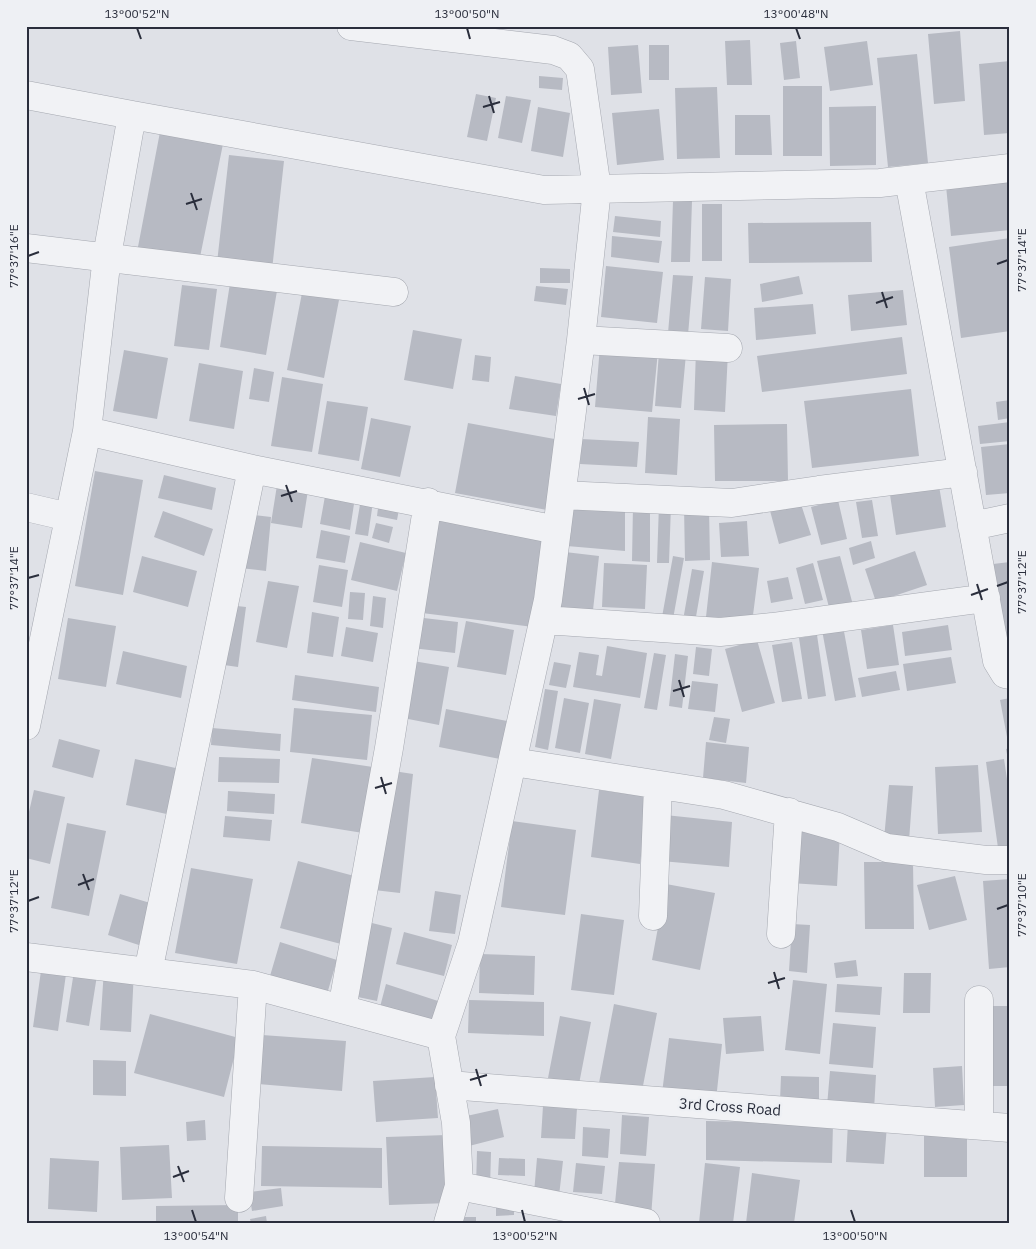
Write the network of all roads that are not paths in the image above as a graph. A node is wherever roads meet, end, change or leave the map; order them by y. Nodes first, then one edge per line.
1 (351, 26) edge
2 (26, 95) edge
3 (132, 115) junction
4 (1010, 168) edge
5 (909, 180) junction
6 (597, 189) junction
7 (26, 248) edge
8 (106, 256) junction
9 (394, 292) dead end
10 (581, 340) junction
11 (728, 348) dead end
12 (88, 431) junction
13 (252, 469) junction
14 (962, 472) junction
15 (562, 495) junction
16 (428, 502) junction
17 (26, 507) edge
18 (69, 518) junction
19 (1010, 518) edge
20 (972, 526) junction
21 (558, 530) junction
22 (986, 598) junction
23 (544, 620) junction
24 (1010, 676) edge
25 (26, 726) edge
26 (513, 762) junction
27 (658, 785) junction
28 (790, 812) junction
29 (1010, 860) edge
30 (653, 916) dead end
31 (781, 934) dead end
32 (26, 957) edge
33 (148, 972) junction
34 (253, 985) junction
35 (979, 1000) dead end
36 (342, 1009) junction
37 (440, 1036) junction
38 (450, 1085) junction
39 (979, 1125) junction
40 (1010, 1128) edge
41 (459, 1186) junction
42 (240, 1198) dead end
43 (448, 1223) edge
44 (646, 1223) edge

1 - 6 street
2 - 3 street
3 - 6 street
3 - 8 street
4 - 5 street
5 - 6 street
5 - 14 street
6 - 10 street
7 - 8 street
8 - 9 street
8 - 12 street
10 - 11 street
10 - 15 street
12 - 13 street
12 - 18 street
13 - 16 street
13 - 33 street
14 - 15 street
14 - 20 street
15 - 21 street
16 - 21 street
16 - 36 street
17 - 18 street
18 - 25 street
19 - 20 street
20 - 22 street
21 - 23 street
22 - 23 street
22 - 24 street
23 - 26 street
26 - 27 street
26 - 37 street
27 - 28 street
27 - 30 street
28 - 29 street
28 - 31 street
32 - 33 street
33 - 34 street
34 - 36 street
34 - 42 street
35 - 39 street
36 - 37 street
37 - 38 street
38 - 39 street, 3rd Cross Road
38 - 41 street
39 - 40 street, 3rd Cross Road
41 - 43 street
41 - 44 street

